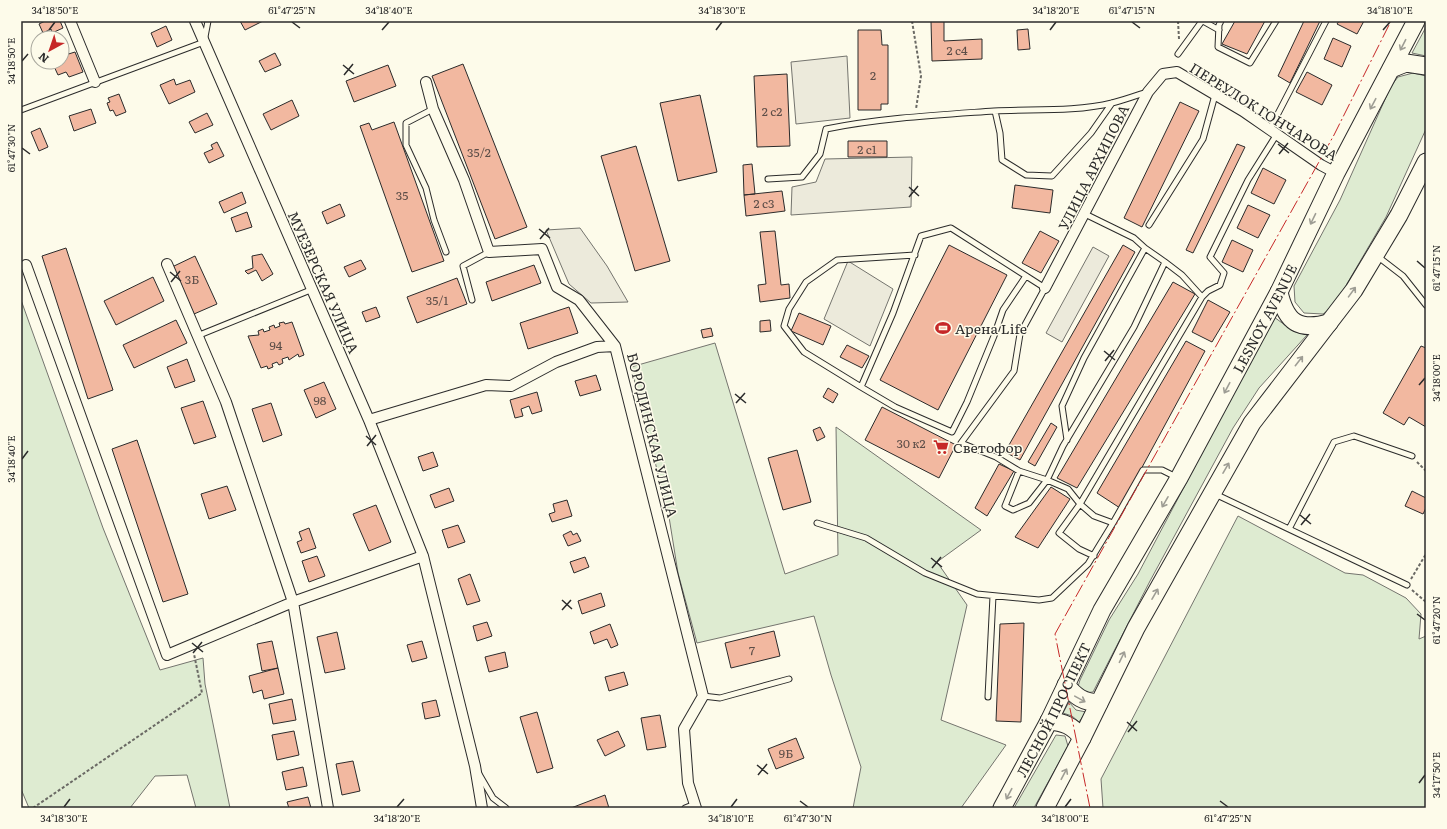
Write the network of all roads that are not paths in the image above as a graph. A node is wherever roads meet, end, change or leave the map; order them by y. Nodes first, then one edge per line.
1 (70, 21) edge
2 (195, 21) edge
3 (208, 21) edge
4 (1202, 21) edge
5 (1221, 21) edge
6 (1276, 21) edge
7 (1326, 21) edge
8 (1416, 21) edge
9 (1219, 30) junction
10 (204, 42) junction
11 (1178, 54) dead end
12 (1426, 66) edge
13 (1391, 69) junction
14 (1177, 72) joint
15 (95, 82) junction
16 (426, 82) dead end
17 (1148, 92) junction
18 (1214, 95) junction
19 (1112, 103) junction
20 (433, 109) junction
21 (21, 110) edge
22 (995, 111) junction
23 (1274, 131) junction
24 (1426, 162) edge
25 (1336, 173) junction
26 (768, 179) dead end
27 (1085, 214) junction
28 (1149, 225) dead end
29 (1145, 248) junction
30 (446, 252) dead end
31 (490, 252) junction
32 (915, 255) junction
33 (1376, 255) junction
34 (1165, 262) junction
35 (167, 264) dead end
36 (26, 265) dead end
37 (1026, 276) junction
38 (1045, 288) junction
39 (313, 289) junction
40 (1279, 292) junction
41 (1202, 297) junction
42 (472, 300) dead end
43 (1426, 306) edge
44 (1329, 323) junction
45 (197, 336) junction
46 (615, 346) junction
47 (861, 387) junction
48 (369, 420) junction
49 (1067, 440) junction
50 (1412, 456) road end
51 (1019, 471) junction
52 (1178, 478) junction
53 (1047, 480) junction
54 (1212, 493) junction
55 (1080, 504) junction
56 (1113, 522) junction
57 (817, 523) dead end
58 (1289, 529) junction
59 (423, 556) junction
60 (1094, 556) junction
61 (1407, 585) road end
62 (993, 596) junction
63 (293, 602) junction
64 (789, 679) dead end
65 (1066, 685) junction
66 (703, 696) junction
67 (988, 697) dead end
68 (1099, 703) junction
69 (1049, 721) junction
70 (1082, 738) junction
71 (475, 766) junction
72 (696, 806) edge
73 (328, 808) edge
74 (482, 808) edge
75 (506, 808) edge
76 (685, 808) edge
77 (1002, 808) edge
78 (1046, 808) edge

1 - 15 street
2 - 10 street, МУЕЗЕРСКАЯ УЛИЦА
3 - 10 lane
4 - 9 lane
4 - 11 lane
5 - 9 lane
6 - 9 lane
7 - 23 lane
8 -> 13 main road, LESNOY AVENUE
10 - 15 lane
10 - 39 street, МУЕЗЕРСКАЯ УЛИЦА
12 - 13 main road
13 -> 25 main road, LESNOY AVENUE
14 - 17 street, УЛИЦА АРХИПОВА
14 - 18 street, ПЕРЕУЛОК ГОНЧАРОВА
15 - 21 lane
16 - 20 street
17 - 19 lane
17 - 27 street, УЛИЦА АРХИПОВА
18 - 23 street, ПЕРЕУЛОК ГОНЧАРОВА
18 - 28 lane
19 - 22 lane
19 - 22 lane
20 - 30 lane
20 - 31 street
22 - 26 lane
23 - 25 street, ПЕРЕУЛОК ГОНЧАРОВА
23 - 41 lane
24 - 33 main road
25 -> 40 main road, LESNOY AVENUE
27 - 29 lane
27 - 38 street, УЛИЦА АРХИПОВА
29 - 34 lane
29 - 49 lane
31 - 42 lane
31 - 46 street, БОРОДИНСКАЯ УЛИЦА
32 - 37 lane
32 - 47 lane
32 - 47 lane
33 - 43 lane
44 -> 33 main road
34 - 41 lane
34 - 49 lane
35 - 45 street
36 - 63 street
37 - 38 lane
37 - 47 lane
38 - 51 lane
39 - 45 lane
39 - 48 street, МУЕЗЕРСКАЯ УЛИЦА
40 - 44 main road
40 -> 52 main road, LESNOY AVENUE
41 - 55 lane
54 -> 44 main road
45 - 63 street
46 - 48 street
46 - 66 street, БОРОДИНСКАЯ УЛИЦА
48 - 59 street, МУЕЗЕРСКАЯ УЛИЦА
49 - 53 lane
50 - 58 lane
51 - 53 lane
51 - 53 lane
52 - 56 lane
52 -> 65 main road, ЛЕСНОЙ ПРОСПЕКТ
53 - 55 lane
54 - 58 lane
68 -> 54 main road
55 - 56 lane
55 - 60 lane
56 - 60 lane
57 - 62 lane
58 - 61 lane
59 - 63 street
59 - 71 street, МУЕЗЕРСКАЯ УЛИЦА
60 - 62 lane
62 - 67 lane
63 - 73 street
64 - 66 lane
65 -> 68 main road
65 - 69 main road, ЛЕСНОЙ ПРОСПЕКТ
66 - 72 street
68 - 70 main road
69 - 70 main road
69 -> 77 main road, ЛЕСНОЙ ПРОСПЕКТ
78 -> 70 main road
71 - 74 street, МУЕЗЕРСКАЯ УЛИЦА
71 - 75 lane
72 - 76 lane

